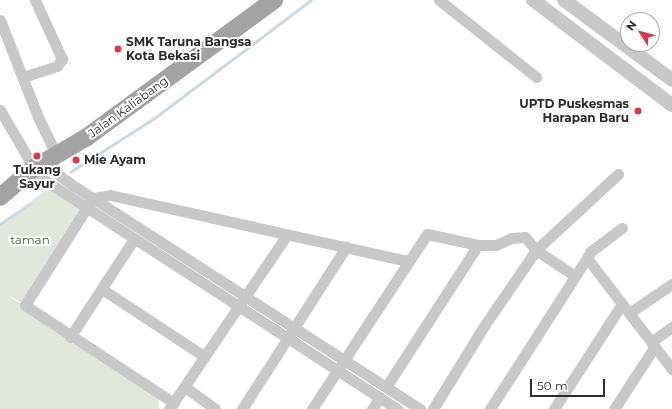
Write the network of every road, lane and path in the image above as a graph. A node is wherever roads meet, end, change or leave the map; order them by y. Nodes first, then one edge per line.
1 (35, 0) edge
2 (274, 0) edge
3 (439, 0) edge
4 (533, 0) edge
5 (564, 0) edge
6 (0, 20) edge
7 (656, 70) junction
8 (536, 77) dead end
9 (23, 78) junction
10 (672, 80) edge
11 (645, 83) junction
12 (672, 105) edge
13 (0, 110) edge
14 (48, 164) junction
15 (618, 174) dead end
16 (0, 197) edge
17 (93, 198) junction
18 (87, 208) junction
19 (622, 228) dead end
20 (287, 235) junction
21 (134, 239) junction
22 (478, 244) junction
23 (346, 247) junction
24 (536, 250) junction
25 (587, 258) junction
26 (408, 261) junction
27 (575, 276) junction
28 (672, 284) edge
29 (102, 290) junction
30 (247, 297) junction
31 (622, 304) junction
32 (240, 307) junction
33 (629, 313) junction
34 (294, 327) junction
35 (672, 327) edge
36 (70, 337) junction
37 (287, 338) junction
38 (653, 344) junction
39 (205, 357) junction
40 (344, 360) junction
41 (672, 369) edge
42 (337, 370) junction
43 (185, 387) junction
44 (386, 387) junction
45 (380, 397) junction
46 (171, 406) edge
47 (215, 409) edge
48 (242, 409) edge
49 (312, 409) edge
50 (372, 409) edge
51 (397, 409) edge
52 (420, 409) edge
53 (433, 409) edge
54 (490, 409) edge
55 (554, 409) edge
56 (614, 409) edge

1 - 9 street
2 - 14 main road, Jalan Kaliabang
3 - 8 street
4 - 11 street
5 - 7 street
6 - 9 street
7 - 10 street
7 - 11 street
9 - 14 street
11 - 12 street
13 - 14 street
14 - 16 main road, Jalan Kaliabang
14 - 17 street
14 - 18 street
15 - 24 street
17 - 18 street
17 - 20 street
17 - 30 street
18 - 21 street
18 - 36 street
19 - 25 street
20 - 23 street
20 - 30 street
21 - 29 street
21 - 32 street
22 - 24 street
22 - 26 street
22 - 44 street
23 - 26 street
23 - 34 street
24 - 27 street
24 - 53 street
25 - 27 street
25 - 31 street
26 - 40 street
27 - 54 street
28 - 33 street
29 - 36 street
29 - 39 street
30 - 32 street
30 - 34 street
31 - 33 street
31 - 55 street
32 - 37 street
32 - 39 street
33 - 38 street
34 - 37 street
34 - 40 street
35 - 38 street
36 - 46 street
37 - 42 street
37 - 48 street
38 - 41 street
38 - 56 street
39 - 43 street
40 - 42 street
40 - 44 street
42 - 45 street
42 - 49 street
43 - 46 street
43 - 47 street
44 - 52 street
45 - 50 street
45 - 51 street

